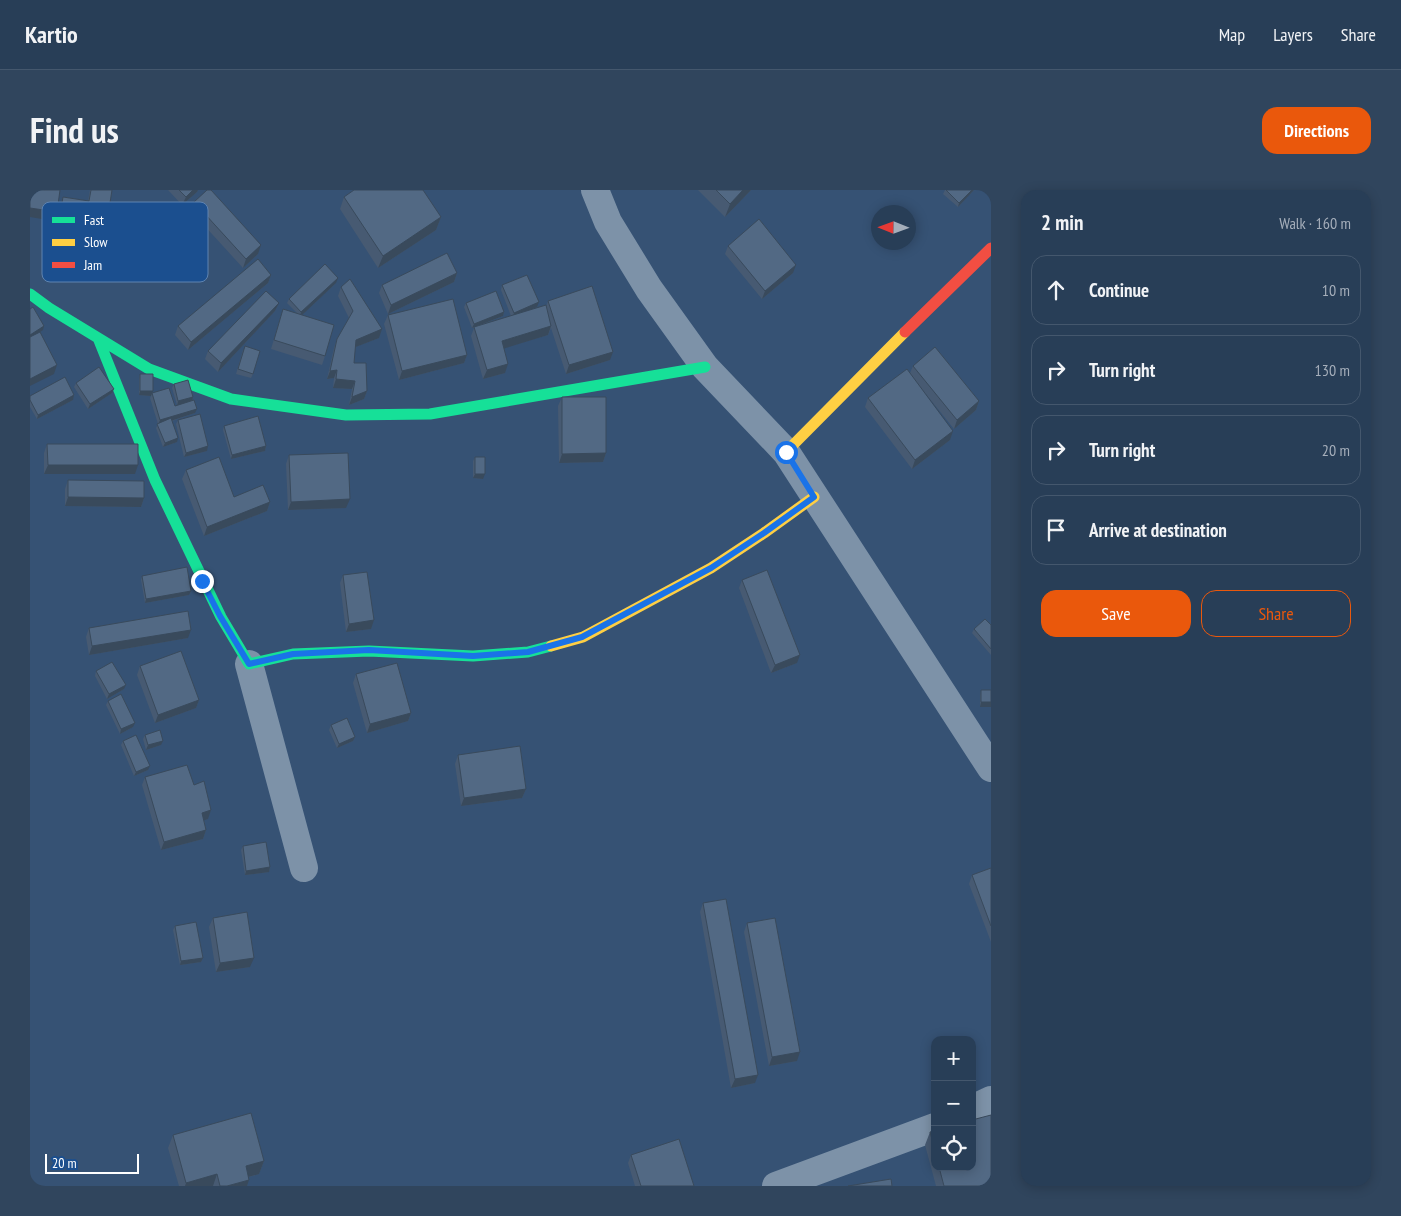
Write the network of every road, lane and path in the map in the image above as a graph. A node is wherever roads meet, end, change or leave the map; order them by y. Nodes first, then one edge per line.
1 (594, 190) edge
2 (991, 248) edge
3 (30, 294) edge
4 (98, 338) junction
5 (706, 367) junction
6 (786, 452) junction
7 (814, 497) junction
8 (249, 664) junction
9 (991, 768) edge
10 (304, 868) dead end
11 (991, 1100) edge
12 (976, 1107) edge
13 (931, 1128) edge
14 (776, 1186) edge

1 - 5 street
2 - 6 street
3 - 4 street
4 - 5 street
4 - 8 street
5 - 6 street
6 - 7 street
7 - 8 street
7 - 9 street
8 - 10 street
11 - 12 street
13 - 14 street

